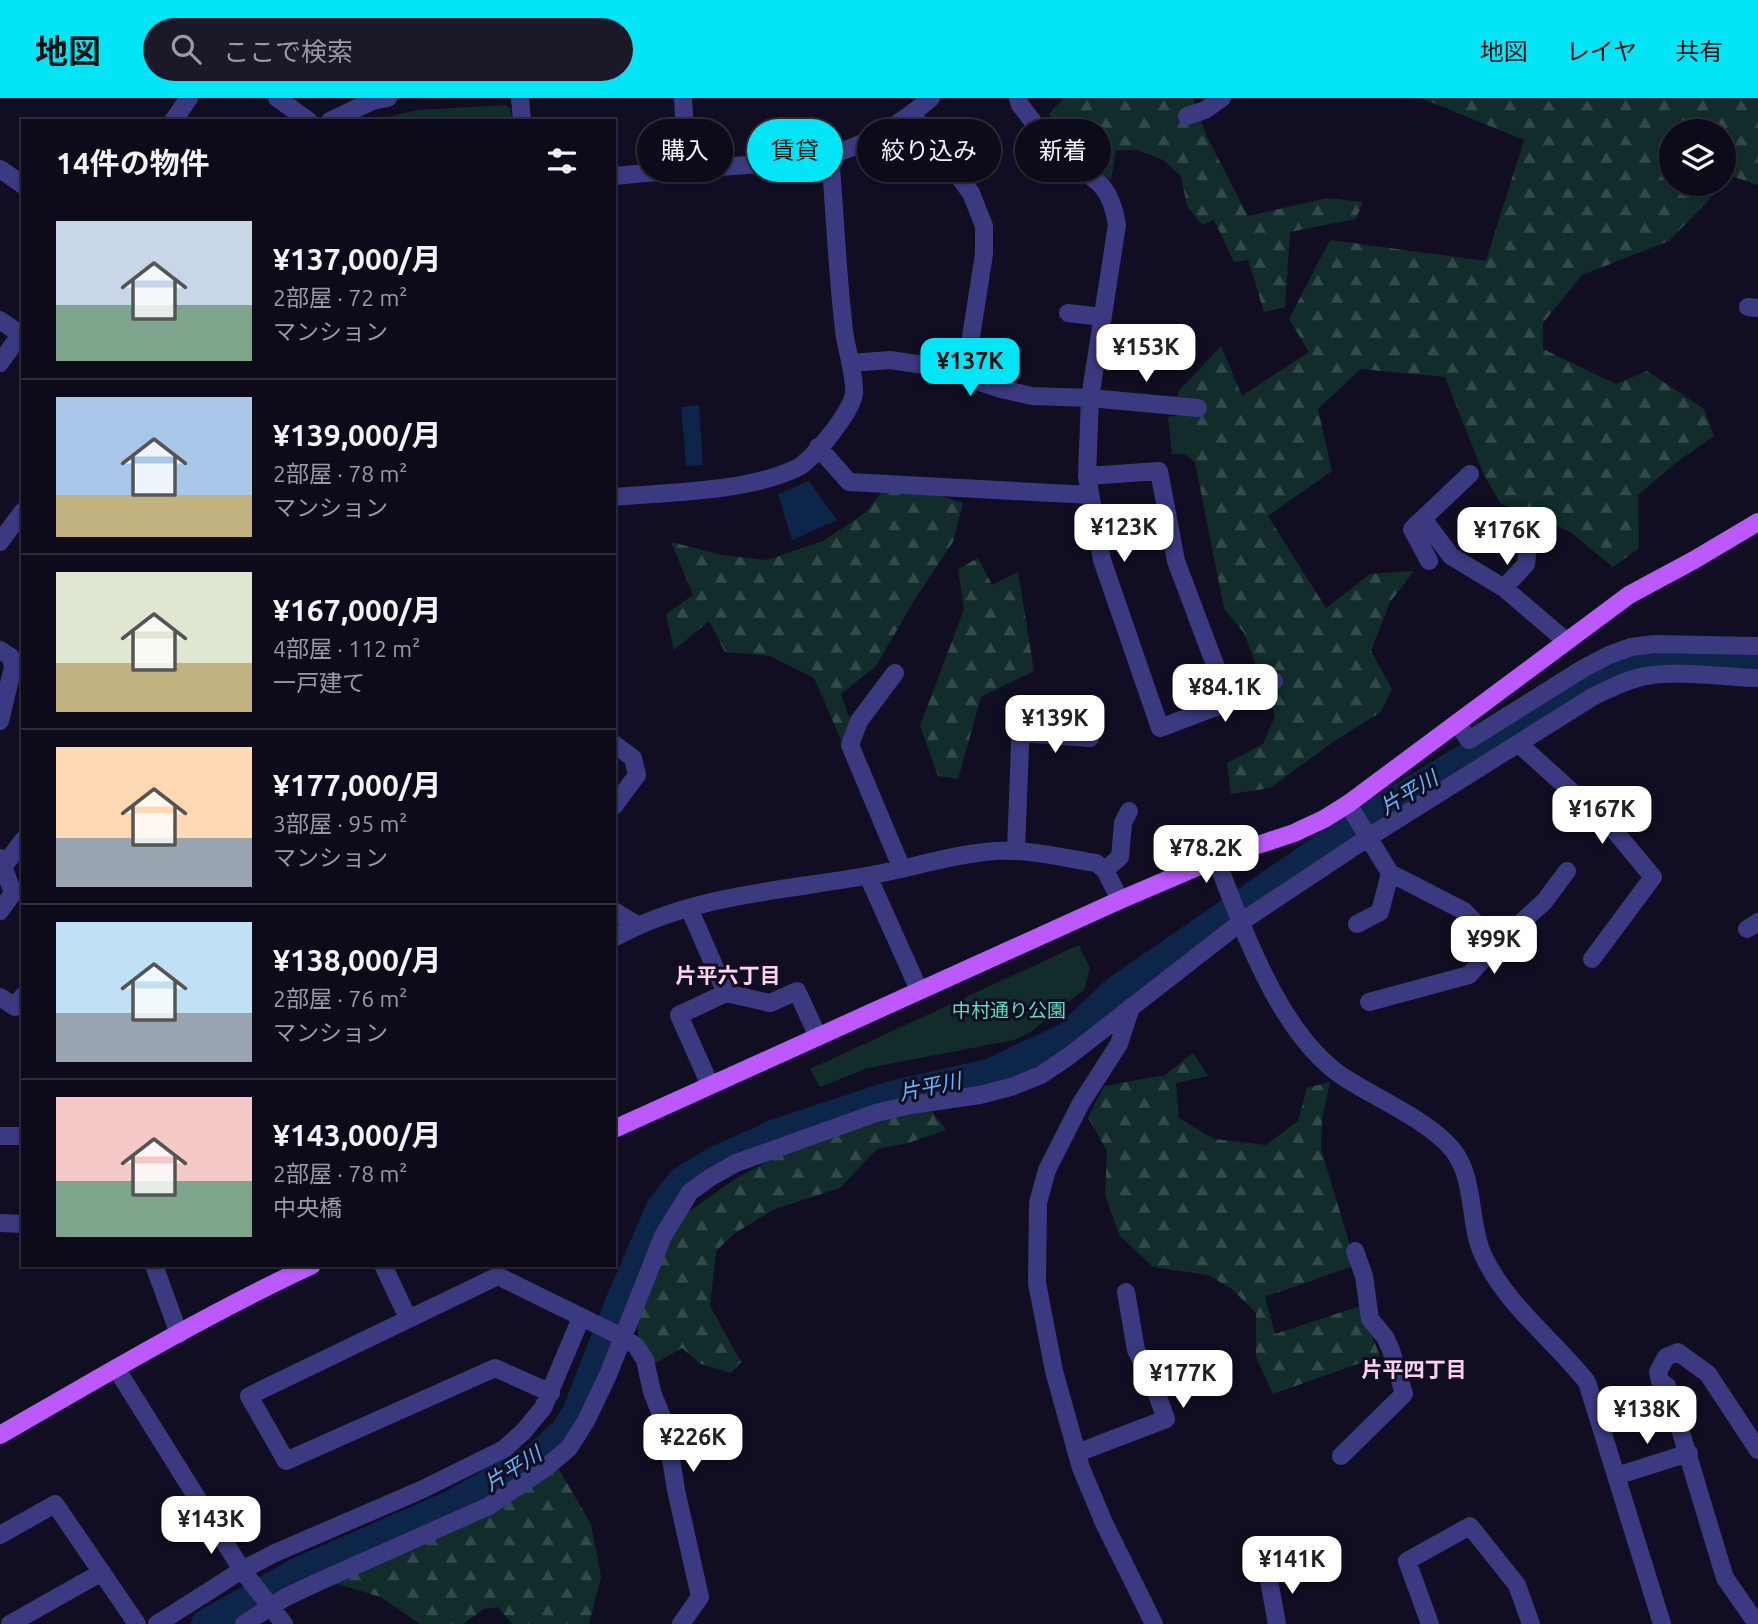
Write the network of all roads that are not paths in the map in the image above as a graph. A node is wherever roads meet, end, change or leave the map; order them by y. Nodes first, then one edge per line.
1 (189, 98) edge
2 (277, 98) edge
3 (520, 98) edge
4 (683, 98) edge
5 (931, 98) edge
6 (1018, 98) edge
7 (1222, 98) edge
8 (377, 99) edge
9 (912, 114) junction
10 (1186, 116) dead end
11 (174, 119) edge
12 (306, 119) edge
13 (334, 119) edge
14 (522, 119) edge
15 (684, 119) edge
16 (843, 150) edge
17 (0, 169) edge
18 (637, 174) edge
19 (616, 176) edge
20 (832, 182) edge
21 (21, 184) edge
22 (1068, 313) dead end
23 (1102, 317) junction
24 (0, 320) edge
25 (21, 332) edge
26 (0, 363) edge
27 (850, 363) junction
28 (965, 375) junction
29 (1090, 398) junction
30 (1198, 408) dead end
31 (818, 447) junction
32 (1470, 474) dead end
33 (1087, 476) junction
34 (1090, 495) junction
35 (616, 497) edge
36 (21, 514) edge
37 (1423, 519) junction
38 (1758, 522) edge
39 (0, 542) edge
40 (1528, 547) dead end
41 (1429, 561) dead end
42 (1504, 588) junction
43 (1566, 641) junction
44 (1758, 646) edge
45 (0, 650) edge
46 (895, 673) dead end
47 (1758, 678) edge
48 (1275, 681) dead end
49 (1229, 702) junction
50 (0, 721) edge
51 (1457, 723) junction
52 (1090, 737) dead end
53 (1519, 744) junction
54 (616, 745) edge
55 (616, 803) edge
56 (1351, 808) junction
57 (1129, 811) dead end
58 (1369, 837) junction
59 (21, 842) edge
60 (1016, 851) junction
61 (1216, 859) junction
62 (2, 862) edge
63 (902, 869) junction
64 (1105, 870) junction
65 (1567, 871) dead end
66 (1390, 873) junction
67 (867, 876) junction
68 (1120, 900) junction
69 (689, 908) junction
70 (1236, 910) junction
71 (0, 911) edge
72 (616, 912) edge
73 (1357, 924) dead end
74 (636, 925) junction
75 (616, 937) edge
76 (1497, 944) junction
77 (1592, 959) dead end
78 (919, 990) junction
79 (726, 993) junction
80 (0, 997) edge
81 (21, 999) edge
82 (1369, 1002) dead end
83 (1131, 1007) junction
84 (818, 1037) junction
85 (710, 1085) junction
86 (616, 1126) edge
87 (0, 1136) edge
88 (21, 1136) edge
89 (0, 1223) edge
90 (21, 1224) edge
91 (1354, 1251) dead end
92 (155, 1267) edge
93 (308, 1267) edge
94 (384, 1267) edge
95 (1126, 1292) dead end
96 (408, 1318) junction
97 (581, 1318) junction
98 (178, 1334) junction
99 (620, 1336) junction
100 (116, 1368) junction
101 (551, 1393) junction
102 (0, 1435) edge
103 (1758, 1450) edge
104 (1077, 1453) junction
105 (1689, 1453) junction
106 (1341, 1456) dead end
107 (1616, 1476) junction
108 (0, 1535) edge
109 (102, 1573) junction
110 (246, 1574) junction
111 (1268, 1575) dead end
112 (269, 1605) junction
113 (10, 1624) edge
114 (137, 1624) edge
115 (157, 1624) edge
116 (244, 1624) edge
117 (284, 1624) edge
118 (681, 1624) edge
119 (1154, 1624) edge
120 (1277, 1624) edge
121 (1430, 1624) edge
122 (1531, 1624) edge
123 (1662, 1624) edge
124 (1757, 1624) edge

1 - 11 street
2 - 12 street
3 - 14 street
4 - 15 street
5 - 9 street
6 - 23 street
7 - 10 street
8 - 13 street
9 - 16 street
9 - 28 street
17 - 21 street
18 - 19 street
20 - 27 street
22 - 23 street
23 - 29 street
24 - 25 street
25 - 26 street
27 - 28 street
27 - 31 street
28 - 29 street
29 - 30 street
29 - 33 street
31 - 34 street
31 - 35 street
32 - 37 street
33 - 34 street
33 - 49 street
34 - 49 street
36 - 39 street
37 - 41 street
37 - 42 street
38 - 43 main road
40 - 42 street
42 - 43 street
43 - 51 main road
44 - 51 street
45 - 50 street
46 - 63 street
47 - 53 street
48 - 49 street
51 - 56 main road
52 - 60 street
53 - 58 street
53 - 77 street
54 - 55 street
56 - 58 street
56 - 61 main road
57 - 64 street
58 - 66 street
58 - 70 street
59 - 62 street
60 - 63 street
60 - 64 street
61 - 68 main road
61 - 70 street
62 - 71 street
63 - 67 street
64 - 68 street
65 - 76 street
66 - 73 street
66 - 76 street
67 - 69 street
67 - 78 street
68 - 78 main road
69 - 74 street
69 - 79 street
70 - 83 street
70 - 107 street
72 - 74 street
74 - 75 street
76 - 82 street
78 - 84 main road
79 - 84 street
79 - 85 street
80 - 81 street
83 - 99 street
83 - 104 street
84 - 85 main road
85 - 86 main road
87 - 88 street
89 - 90 street
91 - 106 street
92 - 98 street
93 - 98 main road
94 - 96 street
95 - 104 street
96 - 97 street
96 - 101 street
97 - 99 street
97 - 101 street
98 - 100 main road
99 - 112 street
99 - 118 street
100 - 102 main road
100 - 110 street
101 - 110 street
103 - 105 street
104 - 119 street
105 - 107 street
105 - 124 street
107 - 123 street
108 - 109 street
109 - 113 street
109 - 114 street
110 - 112 street
110 - 115 street
111 - 120 street
112 - 116 street
112 - 117 street
121 - 122 street

